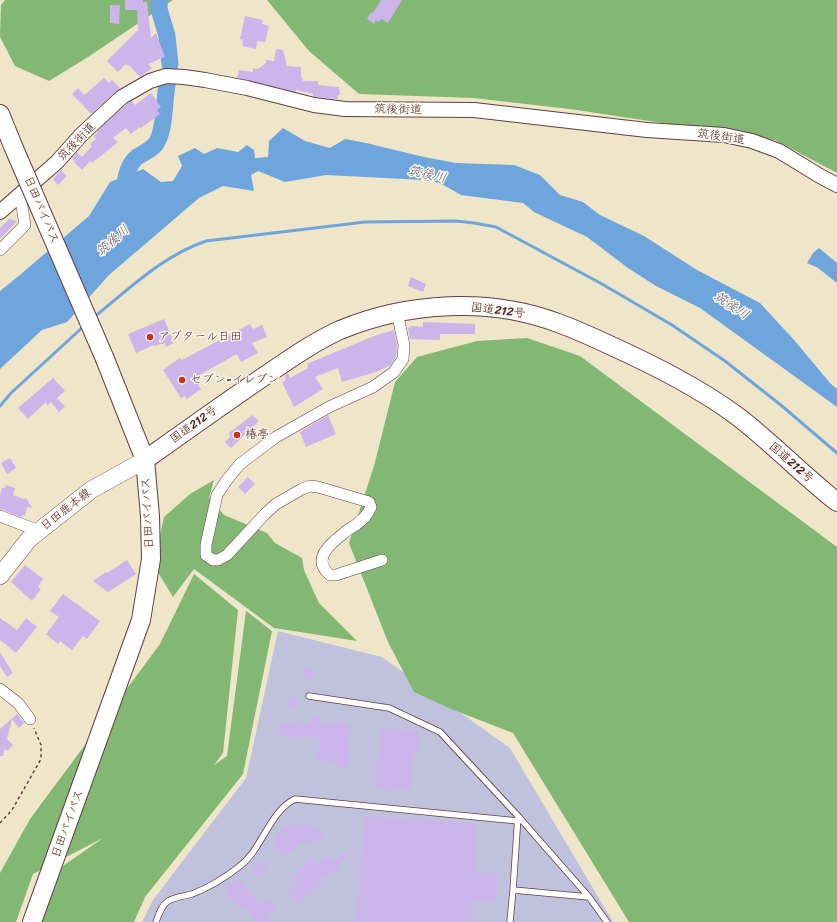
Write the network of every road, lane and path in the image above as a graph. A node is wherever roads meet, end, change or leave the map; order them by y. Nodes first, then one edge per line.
1 (0, 115) edge
2 (837, 185) edge
3 (20, 194) junction
4 (0, 212) edge
5 (0, 250) edge
6 (398, 312) junction
7 (145, 460) junction
8 (837, 502) edge
9 (0, 516) edge
10 (39, 531) junction
11 (382, 560) dead end
12 (0, 576) edge
13 (0, 689) edge
14 (309, 696) dead end
15 (30, 719) joint
16 (518, 819) junction
17 (0, 824) edge
18 (513, 890) junction
19 (589, 897) junction
20 (32, 922) edge
21 (156, 922) edge
22 (510, 922) edge
23 (607, 922) edge

1 - 7 highway, 日田バイパス, bridge
2 - 3 street, 筑後街道
3 - 4 street, 筑後街道
3 - 5 street
6 - 7 highway, 国道212号
6 - 8 highway, 国道212号
6 - 11 street
7 - 10 main road, 日田鹿本線
7 - 20 highway, 日田バイパス
9 - 10 street
10 - 12 main road, 日田鹿本線
13 - 15 street
14 - 16 lane
15 - 17 path
16 - 18 lane
16 - 19 lane
16 - 21 lane
18 - 19 lane
18 - 22 lane
19 - 23 lane

